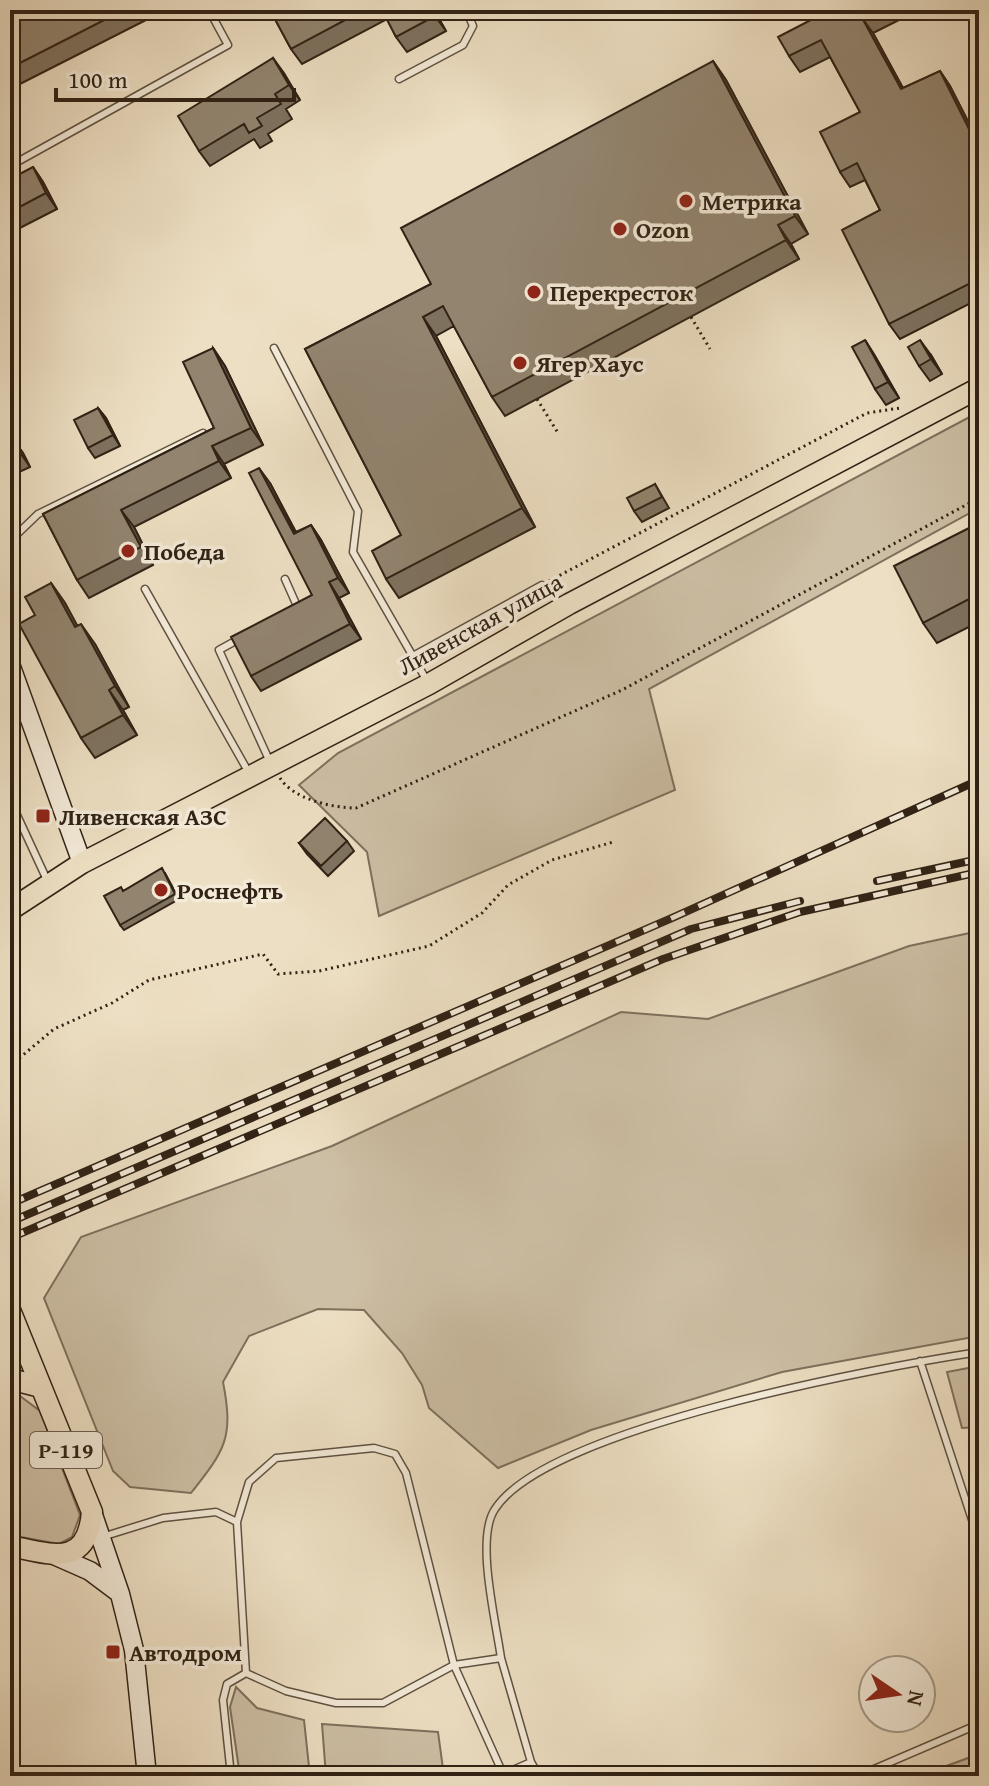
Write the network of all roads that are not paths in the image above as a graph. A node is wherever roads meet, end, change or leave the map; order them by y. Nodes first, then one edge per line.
1 (209, 10) edge
2 (466, 10) edge
3 (399, 79) dead end
4 (10, 166) edge
5 (274, 348) dead end
6 (979, 388) edge
7 (203, 433) edge
8 (10, 541) edge
9 (285, 579) dead end
10 (542, 585) road end
11 (145, 589) dead end
12 (286, 612) edge
13 (246, 635) edge
14 (413, 656) junction
15 (10, 664) edge
16 (429, 684) junction
17 (272, 765) junction
18 (250, 776) junction
19 (10, 800) edge
20 (82, 863) junction
21 (49, 884) junction
22 (10, 910) edge
23 (10, 1310) edge
24 (979, 1352) edge
25 (920, 1361) junction
26 (10, 1379) edge
27 (41, 1387) junction
28 (92, 1512) junction
29 (237, 1522) junction
30 (101, 1537) junction
31 (979, 1541) edge
32 (10, 1546) edge
33 (56, 1556) junction
34 (120, 1594) junction
35 (501, 1658) junction
36 (454, 1665) junction
37 (246, 1673) junction
38 (979, 1724) edge
39 (531, 1762) junction
40 (502, 1775) edge
41 (147, 1776) edge
42 (231, 1776) edge
43 (539, 1776) edge
44 (858, 1776) edge

1 - 4 lane
2 - 3 lane
5 - 14 lane
6 - 16 main road, Ливенская улица
7 - 8 lane
9 - 12 lane
10 - 14 lane
11 - 18 lane
13 - 17 lane
14 - 16 lane
15 - 20 main road
16 - 17 main road, Ливенская улица
17 - 18 main road, Ливенская улица
18 - 20 main road, Ливенская улица
19 - 21 lane
20 - 21 main road, Ливенская улица
21 - 22 main road, Ливенская улица
23 - 27 main road, Р-119
24 - 25 lane
25 - 31 lane
25 - 35 lane
26 - 27 main road
27 - 28 main road, Р-119
28 - 30 main road
28 - 33 main road
29 - 30 lane
29 - 36 lane
29 - 37 lane
30 - 34 main road
32 - 33 main road
33 - 34 main road
34 - 41 main road
35 - 36 lane
35 - 39 lane
36 - 37 lane
36 - 40 lane
37 - 42 lane
38 - 44 lane
39 - 40 lane
39 - 43 lane

